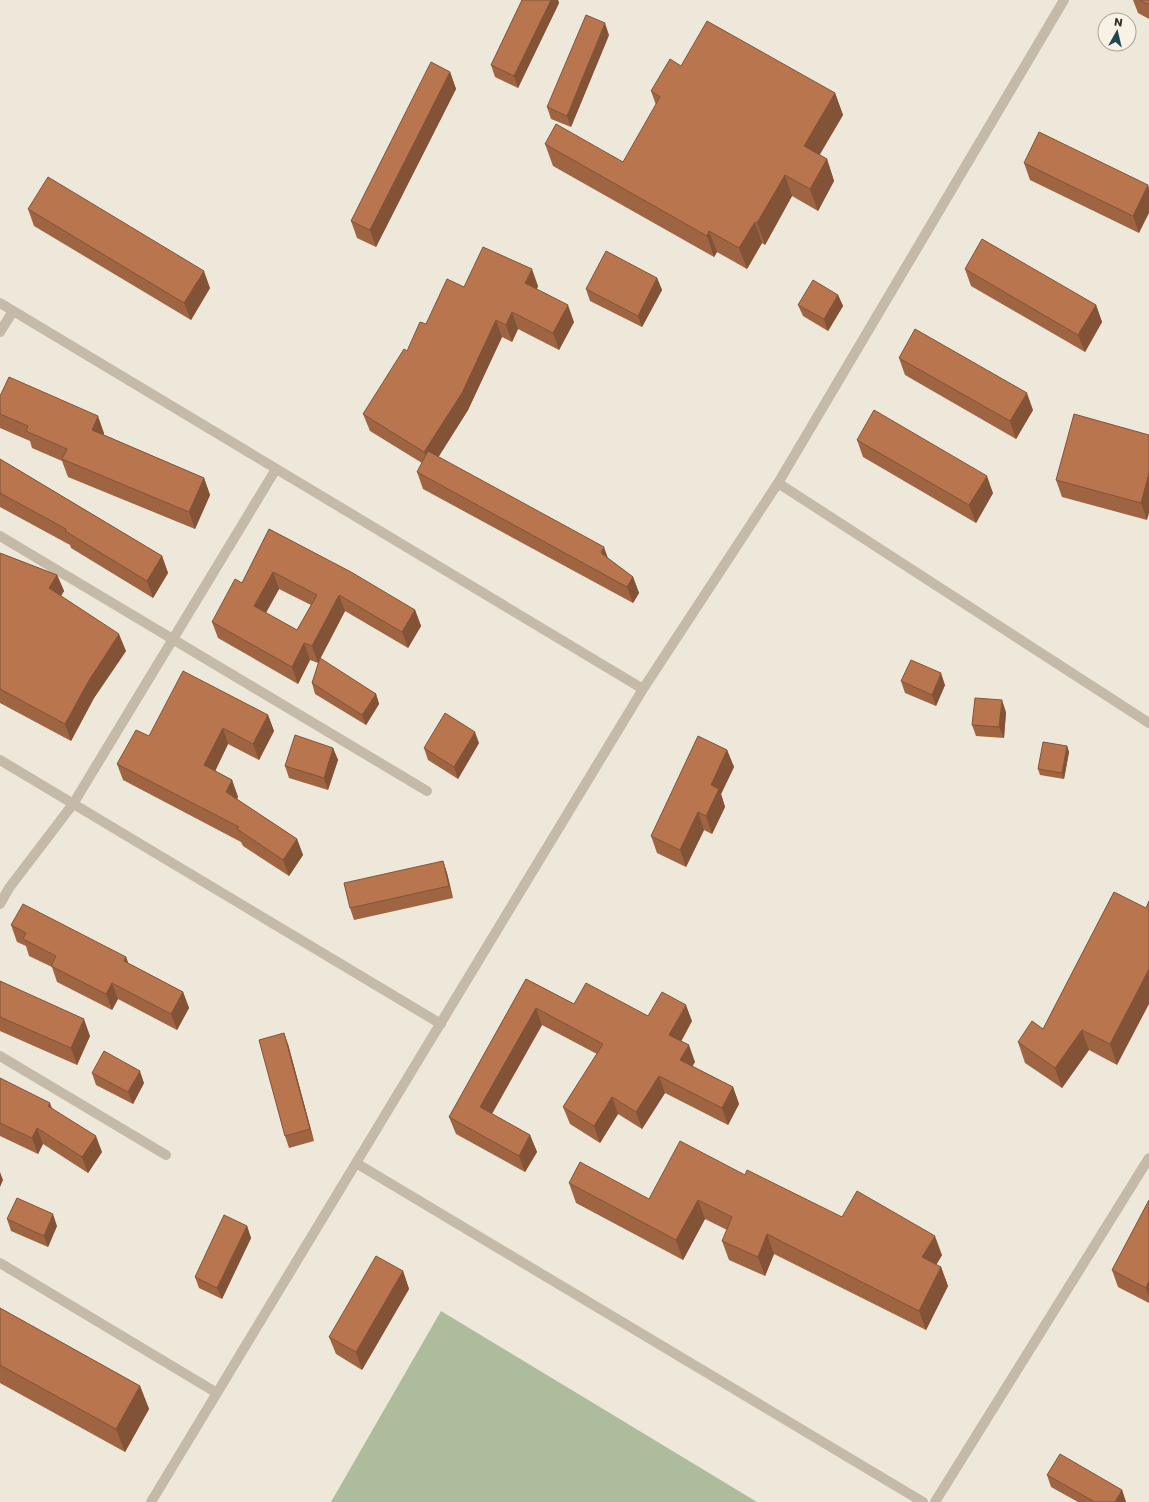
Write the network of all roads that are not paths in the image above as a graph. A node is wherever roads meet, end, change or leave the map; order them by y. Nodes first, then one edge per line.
1 (1064, 0) edge
2 (0, 304) edge
3 (13, 311) junction
4 (0, 332) edge
5 (276, 469) junction
6 (778, 482) junction
7 (0, 536) edge
8 (173, 639) junction
9 (643, 689) junction
10 (1149, 723) edge
11 (0, 760) edge
12 (427, 791) dead end
13 (73, 804) junction
14 (0, 904) edge
15 (441, 1024) junction
16 (0, 1056) edge
17 (166, 1155) dead end
18 (1149, 1158) edge
19 (356, 1163) junction
20 (0, 1263) edge
21 (217, 1393) junction
22 (151, 1502) edge
23 (923, 1502) edge
24 (935, 1502) edge

1 - 6 lane
2 - 3 lane
3 - 4 lane
3 - 5 lane
5 - 8 lane
5 - 9 lane
6 - 9 lane
6 - 10 lane
7 - 8 lane
8 - 12 lane
8 - 13 lane
9 - 15 lane
11 - 13 lane
13 - 14 lane
13 - 15 lane
15 - 19 lane
16 - 17 lane
18 - 24 lane
19 - 21 lane
19 - 23 lane
20 - 21 lane
21 - 22 lane

